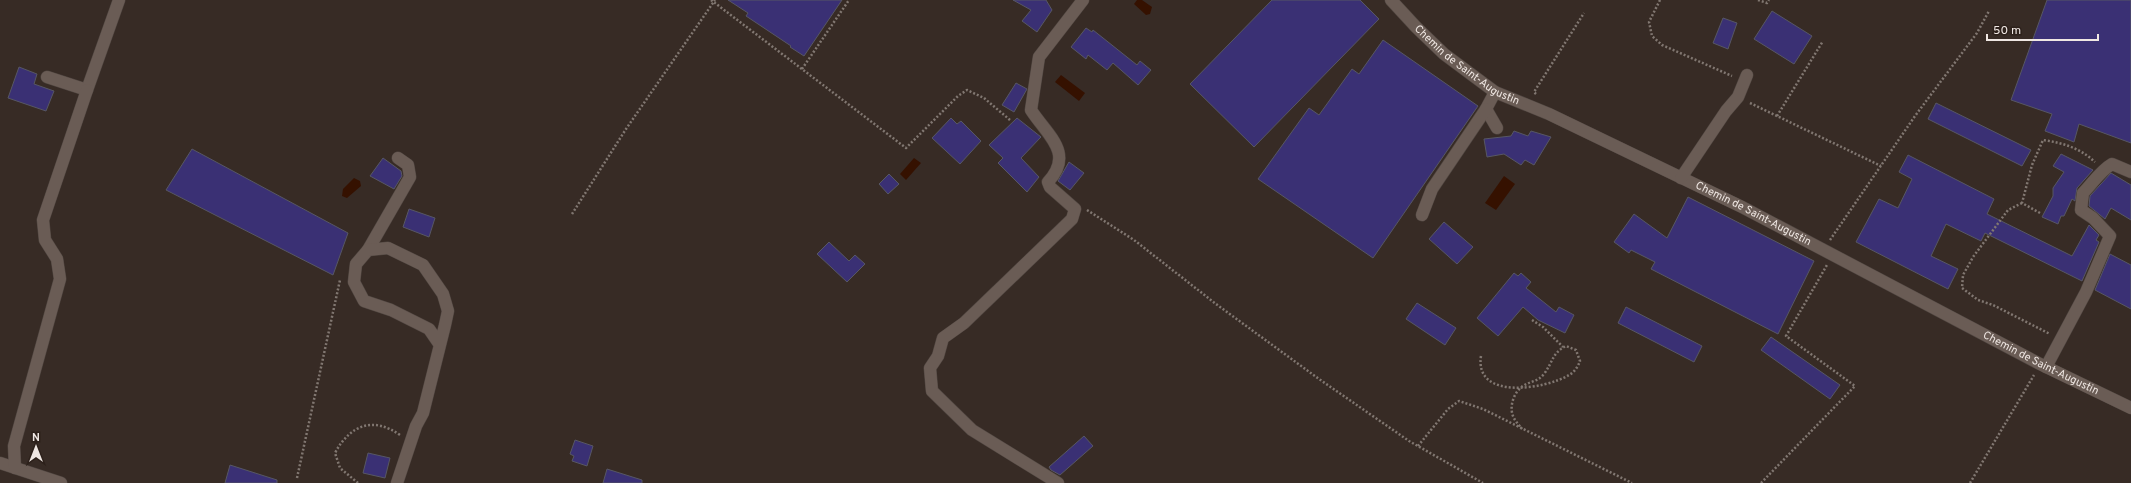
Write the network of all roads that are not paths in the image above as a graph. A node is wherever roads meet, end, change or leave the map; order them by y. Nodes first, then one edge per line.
1 (119, 0) edge
2 (1083, 0) edge
3 (1391, 0) edge
4 (48, 77) dead end
5 (1745, 78) road end
6 (87, 90) junction
7 (1495, 92) junction
8 (1486, 109) junction
9 (1497, 128) dead end
10 (398, 158) dead end
11 (2131, 172) edge
12 (1681, 178) junction
13 (1422, 215) dead end
14 (368, 250) junction
15 (440, 345) junction
16 (2043, 366) junction
17 (2131, 408) edge
18 (0, 463) edge
19 (15, 468) junction
20 (61, 483) edge
21 (397, 483) edge
22 (1058, 483) edge

1 - 6 street
2 - 22 street
3 - 7 street, Chemin de Saint-Augustin
4 - 6 street
5 - 12 street
6 - 19 street
7 - 8 street
7 - 12 street, Chemin de Saint-Augustin
8 - 9 street
8 - 13 street
10 - 14 street
11 - 16 street
12 - 16 street, Chemin de Saint-Augustin
14 - 15 street
14 - 15 street
15 - 21 street
16 - 17 street, Chemin de Saint-Augustin
18 - 19 street
19 - 20 street

